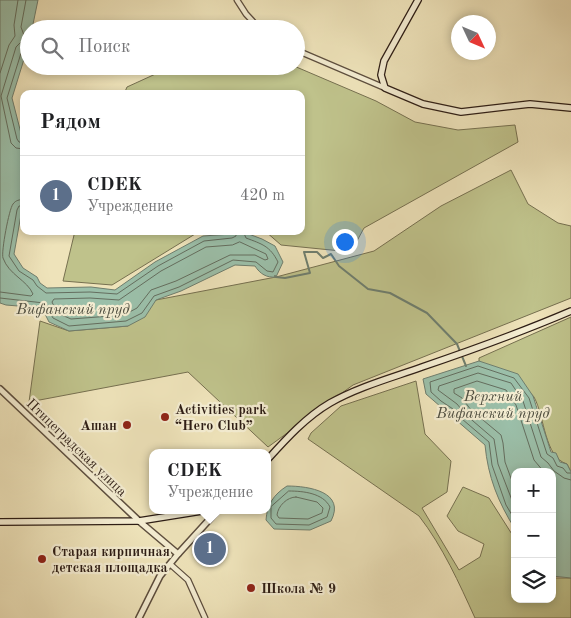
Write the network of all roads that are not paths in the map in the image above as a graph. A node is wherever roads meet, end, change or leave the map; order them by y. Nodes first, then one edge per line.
1 (237, 0) edge
2 (418, 0) edge
3 (252, 20) edge
4 (305, 54) edge
5 (385, 88) junction
6 (571, 108) edge
7 (571, 311) edge
8 (0, 389) edge
9 (271, 456) edge
10 (183, 514) edge
11 (214, 514) edge
12 (139, 521) junction
13 (0, 522) edge
14 (178, 554) junction
15 (170, 564) junction
16 (139, 618) edge
17 (205, 618) edge

1 - 3 street
2 - 5 main road
4 - 5 street
5 - 6 main road
7 - 9 main road
8 - 12 street, Птицеградская улица
10 - 12 main road
11 - 14 street
12 - 13 main road
12 - 14 street, Птицеградская улица
14 - 15 street
15 - 16 street
15 - 17 street

